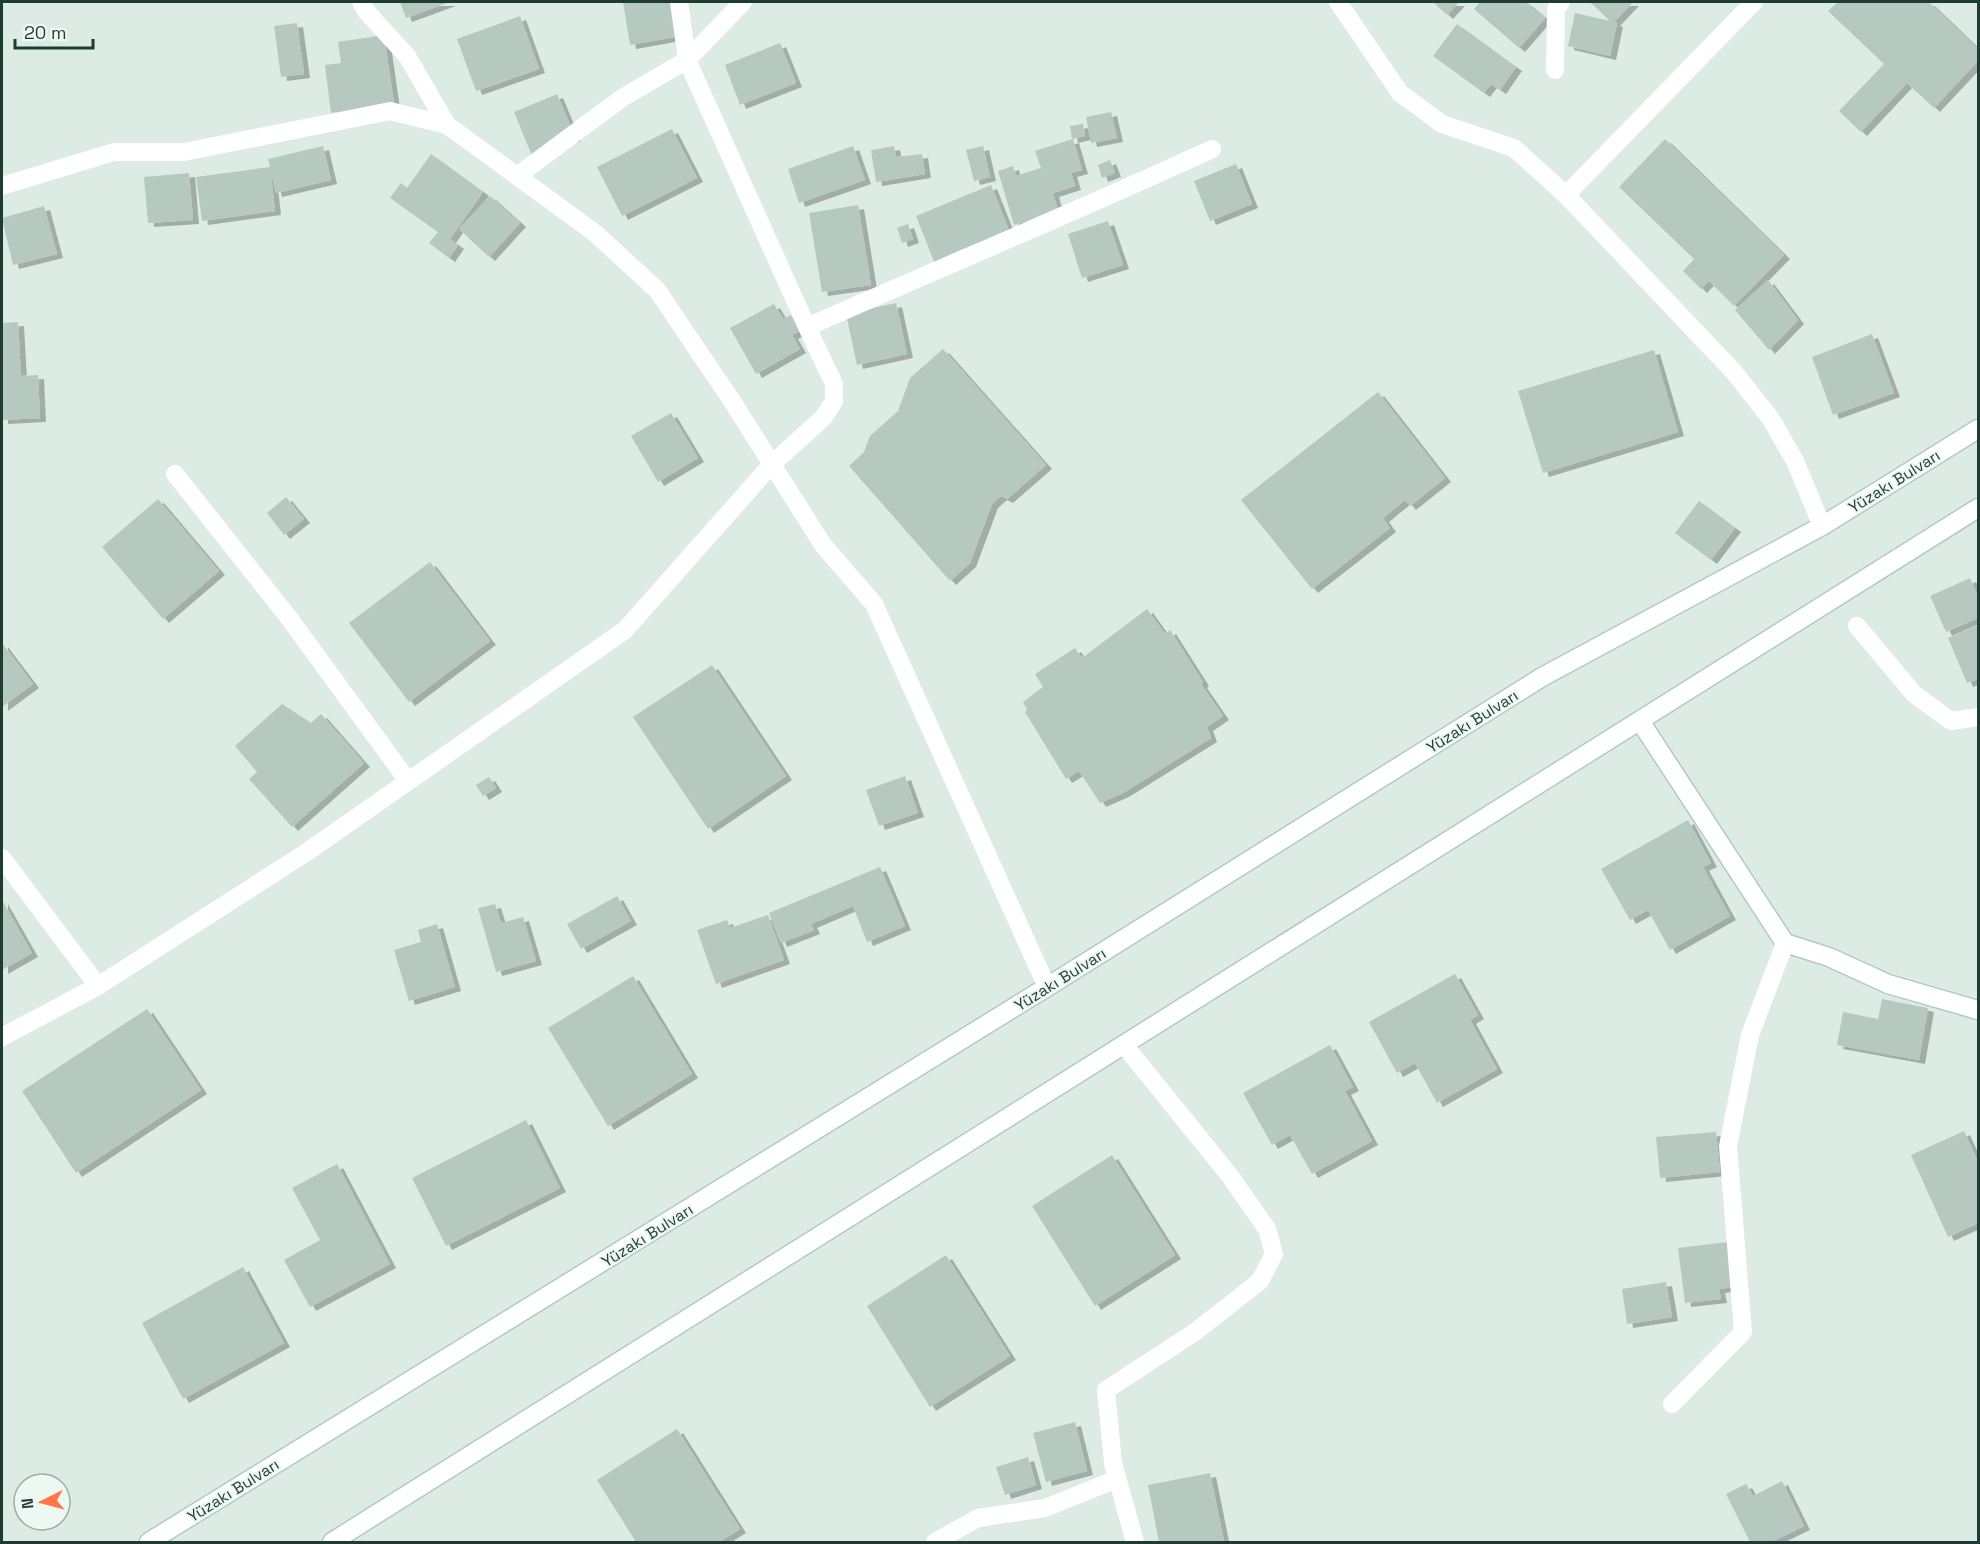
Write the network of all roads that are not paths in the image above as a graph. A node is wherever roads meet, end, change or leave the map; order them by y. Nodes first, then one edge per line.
1 (361, 2) edge
2 (679, 2) edge
3 (743, 2) edge
4 (1338, 2) edge
5 (1561, 2) edge
6 (1754, 2) edge
7 (687, 60) junction
8 (1555, 70) dead end
9 (447, 125) junction
10 (1212, 149) dead end
11 (517, 176) junction
12 (2, 186) edge
13 (1566, 195) junction
14 (807, 327) junction
15 (1978, 429) edge
16 (772, 464) junction
17 (174, 474) dead end
18 (1978, 508) edge
19 (1822, 526) junction
20 (1857, 626) dead end
21 (1978, 717) edge
22 (1640, 721) junction
23 (408, 781) junction
24 (2, 858) edge
25 (1785, 943) junction
26 (98, 986) junction
27 (1047, 987) junction
28 (1978, 1010) edge
29 (2, 1037) edge
30 (1125, 1046) junction
31 (1672, 1404) dead end
32 (1117, 1479) junction
33 (149, 1542) edge
34 (332, 1542) edge
35 (935, 1542) edge
36 (1134, 1542) edge

1 - 9 street
2 - 7 street
3 - 7 street
4 - 13 street
5 - 8 street
6 - 13 street
7 - 11 street
7 - 14 street
9 - 11 street
9 - 12 street
10 - 14 street
11 - 16 street
13 - 19 street
14 - 16 street
15 - 19 street, Yüzakı Bulvarı
16 - 23 street
16 - 27 street
17 - 23 street
18 - 22 street
19 - 27 street, Yüzakı Bulvarı
20 - 21 street
22 - 25 street
22 - 30 street
23 - 26 street
24 - 26 street
25 - 28 street
25 - 31 street
26 - 29 street
27 - 33 street, Yüzakı Bulvarı
30 - 32 street
30 - 34 street
32 - 35 street
32 - 36 street

